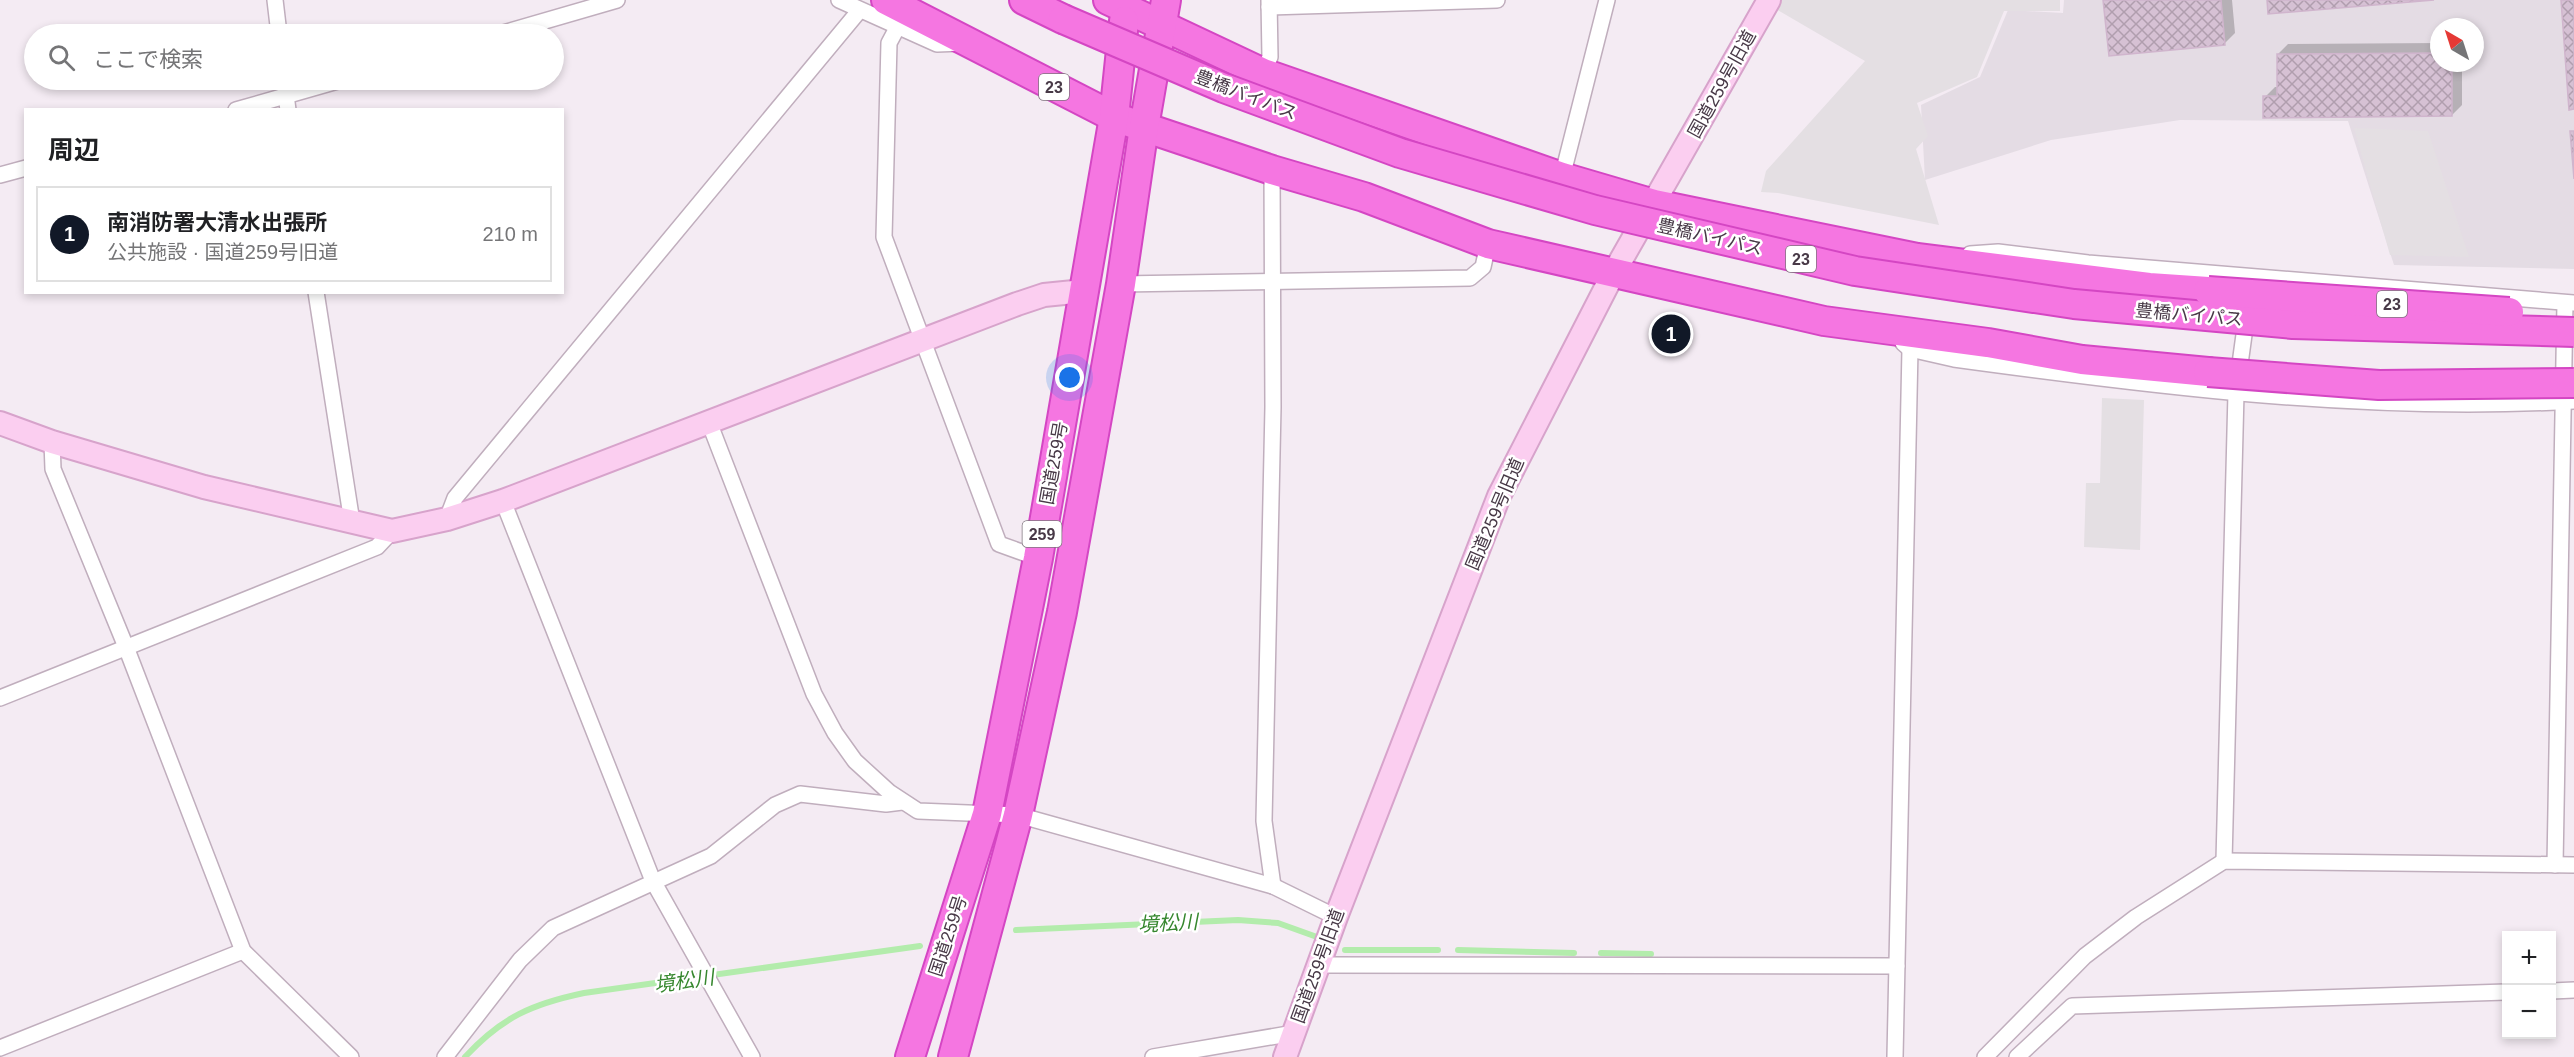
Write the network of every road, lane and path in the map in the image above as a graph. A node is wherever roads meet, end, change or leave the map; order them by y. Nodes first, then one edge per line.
1 (274, 0) edge
2 (617, 0) edge
3 (839, 0) edge
4 (886, 0) edge
5 (1024, 0) edge
6 (1497, 0) edge
7 (1607, 0) edge
8 (1769, 0) edge
9 (1120, 3) edge
10 (1269, 4) edge
11 (859, 11) junction
12 (1163, 11) edge
13 (278, 24) edge
14 (534, 24) edge
15 (897, 28) junction
16 (965, 43) junction
17 (1263, 73) junction
18 (316, 90) edge
19 (287, 102) edge
20 (249, 108) edge
21 (1114, 117) junction
22 (1143, 127) junction
23 (24, 169) edge
24 (1272, 170) junction
25 (0, 175) edge
26 (1562, 177) junction
27 (1654, 204) junction
28 (1488, 244) junction
29 (1917, 258) junction
30 (1613, 274) junction
31 (2252, 277) junction
32 (1273, 280) junction
33 (1121, 284) junction
34 (1084, 291) junction
35 (316, 294) edge
36 (2571, 309) edge
37 (2574, 332) edge
38 (923, 340) junction
39 (1901, 341) junction
40 (2235, 393) junction
41 (2571, 395) edge
42 (710, 422) junction
43 (0, 423) edge
44 (52, 442) junction
45 (503, 501) junction
46 (447, 519) junction
47 (352, 522) junction
48 (392, 531) junction
49 (1038, 558) junction
50 (126, 647) junction
51 (0, 698) edge
52 (902, 802) junction
53 (987, 814) junction
54 (1018, 815) junction
55 (2224, 861) junction
56 (2555, 865) junction
57 (2574, 865) edge
58 (653, 881) junction
59 (1273, 886) junction
60 (1336, 917) junction
61 (243, 951) junction
62 (1318, 965) junction
63 (1897, 966) junction
64 (2574, 990) edge
65 (2556, 991) edge
66 (2502, 992) edge
67 (1294, 1033) junction
68 (0, 1048) edge
69 (351, 1057) edge
70 (445, 1057) edge
71 (752, 1057) edge
72 (910, 1057) edge
73 (952, 1057) edge
74 (1153, 1057) edge
75 (1285, 1057) edge
76 (1895, 1057) edge
77 (1985, 1057) edge
78 (2017, 1057) edge

1 - 13 street
2 - 14 street
3 - 11 street
4 - 16 highway, 23
5 - 37 highway, 豊橋バイパス / 23, bridge
6 - 10 street
7 - 26 street
8 - 27 street, 国道259号旧道
9 - 12 highway, 23
9 - 21 highway, 国道259号 / 259
10 - 17 street
11 - 15 street
11 - 46 street
12 - 17 highway, 23
12 - 22 highway, 国道259号 / 259
15 - 16 street
15 - 38 street
16 - 21 highway, 23
17 - 26 highway, 23
18 - 19 street
19 - 20 street
21 - 22 highway, 23
21 - 34 highway, 国道259号 / 259
22 - 24 highway, 23
22 - 33 highway, 国道259号 / 259
23 - 25 street
24 - 28 highway, 23
24 - 32 street
26 - 27 highway, 23
27 - 29 highway, 23
27 - 30 street, 国道259号旧道
28 - 30 highway, 23
28 - 32 street
29 - 31 street
29 - 36 highway, 23, bridge
30 - 39 highway, 23
30 - 60 street, 国道259号旧道
31 - 36 street
31 - 40 street
32 - 33 street
32 - 59 street
33 - 54 highway, 国道259号 / 259
34 - 38 street
34 - 49 highway, 国道259号 / 259
35 - 47 street
36 - 41 street
38 - 42 street
38 - 49 street
39 - 40 street
39 - 41 highway, 23, bridge
39 - 63 street
40 - 41 street
40 - 55 street
41 - 56 street
42 - 45 street
42 - 52 street
43 - 44 street
44 - 47 street
44 - 50 street
45 - 46 street
45 - 58 street
46 - 48 street
47 - 48 street
48 - 50 street
49 - 53 highway, 国道259号 / 259
50 - 51 street
50 - 61 street
52 - 53 street
52 - 58 street
53 - 54 street
53 - 72 highway, 国道259号 / 259
54 - 59 street
54 - 73 highway, 国道259号 / 259
55 - 56 street
55 - 77 street
56 - 57 street
58 - 70 street
58 - 71 street
59 - 60 street
60 - 62 street, 国道259号旧道
61 - 68 street
61 - 69 street
62 - 63 street
62 - 67 street, 国道259号旧道
63 - 76 street
64 - 65 street
66 - 78 street
67 - 74 street
67 - 75 street, 国道259号旧道

